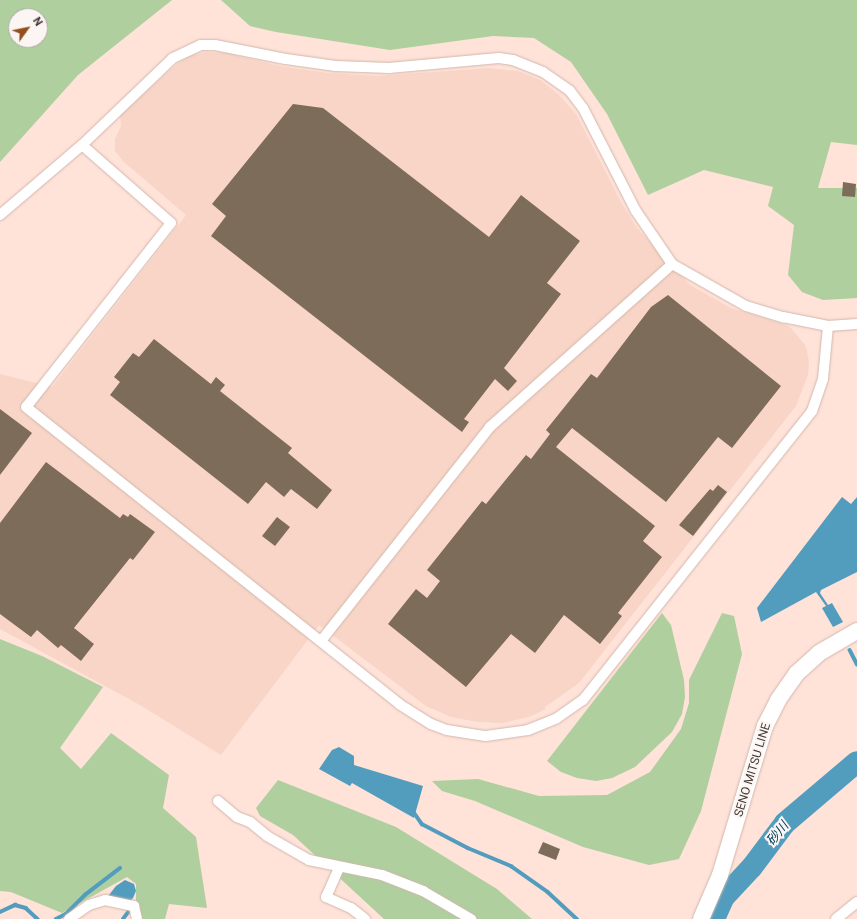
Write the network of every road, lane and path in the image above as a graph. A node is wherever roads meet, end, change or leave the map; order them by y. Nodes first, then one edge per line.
1 (82, 145) junction
2 (0, 215) edge
3 (672, 264) junction
4 (857, 324) edge
5 (828, 326) junction
6 (857, 631) edge
7 (321, 640) junction
8 (218, 801) dead end
9 (339, 868) junction
10 (857, 902) edge
11 (69, 919) edge
12 (137, 919) edge
13 (365, 919) edge
14 (471, 919) edge
15 (701, 919) edge
16 (836, 919) edge

1 - 2 street
1 - 3 street
1 - 7 street
3 - 5 street
3 - 7 street
4 - 5 street
5 - 7 street
6 - 15 main road, SENO MITSU LINE
8 - 9 street
9 - 13 street
9 - 14 street
10 - 16 street
11 - 12 street

